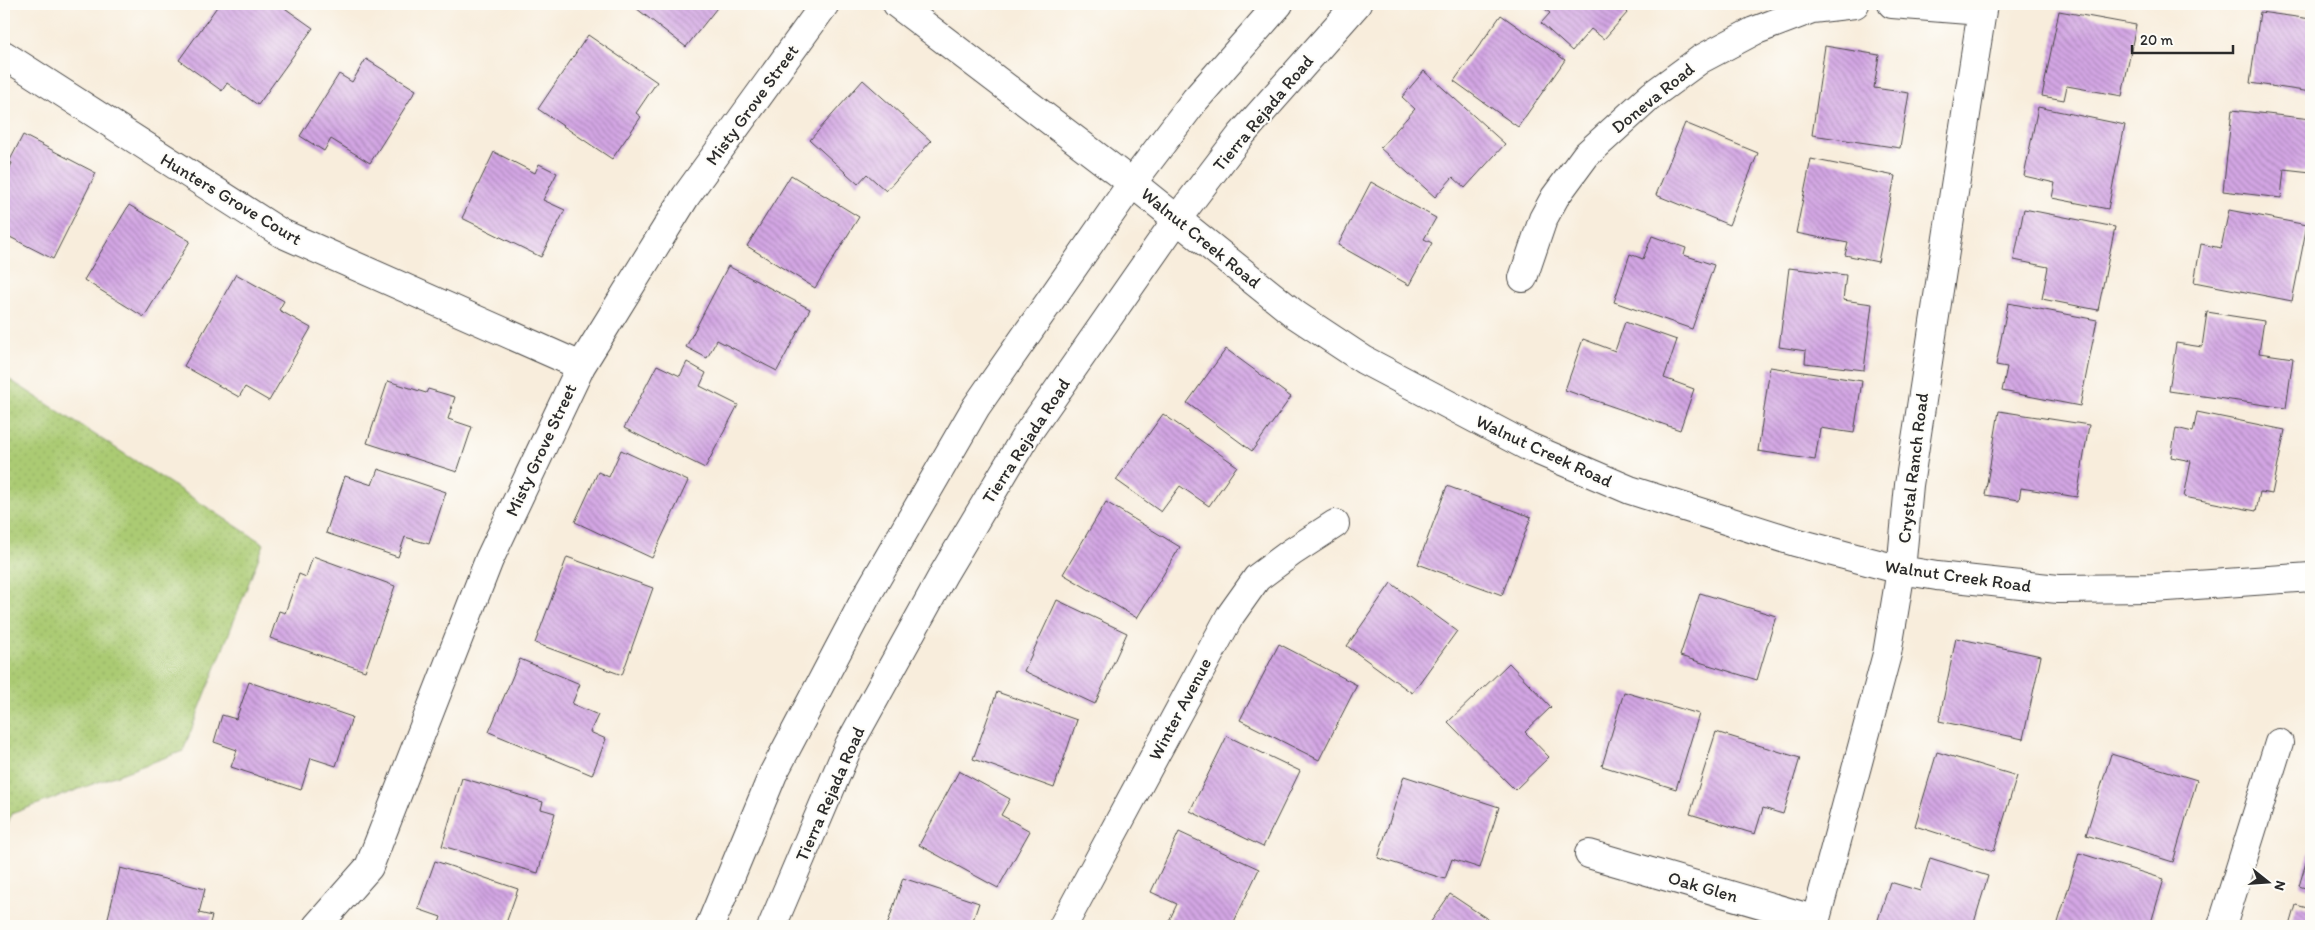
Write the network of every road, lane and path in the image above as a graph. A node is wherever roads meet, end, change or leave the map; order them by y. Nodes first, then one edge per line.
1 (825, 4) edge
2 (896, 4) edge
3 (1279, 4) edge
4 (1357, 4) edge
5 (1856, 4) edge
6 (1892, 4) edge
7 (1982, 7) edge
8 (4, 55) edge
9 (1132, 183) junction
10 (1177, 219) junction
11 (1524, 278) dead end
12 (581, 366) junction
13 (1335, 524) dead end
14 (1901, 570) junction
15 (2311, 577) edge
16 (2279, 743) dead end
17 (1589, 854) dead end
18 (1815, 923) edge
19 (317, 926) edge
20 (710, 926) edge
21 (772, 926) edge
22 (1064, 926) edge
23 (2222, 926) edge

1 - 12 street, Misty Grove Street
2 - 9 street, Walnut Creek Road
3 - 9 street
4 - 10 street, Tierra Rejada Road
5 - 11 street, Doneva Road
6 - 7 street
7 - 14 street, Crystal Ranch Road
8 - 12 street, Hunters Grove Court
9 - 10 street, Walnut Creek Road
9 - 20 street
10 - 14 street, Walnut Creek Road
10 - 21 street, Tierra Rejada Road
12 - 19 street, Misty Grove Street
13 - 22 street, Winter Avenue
14 - 15 street, Walnut Creek Road
14 - 18 street, Crystal Ranch Road
16 - 23 street
17 - 18 street, Oak Glen

